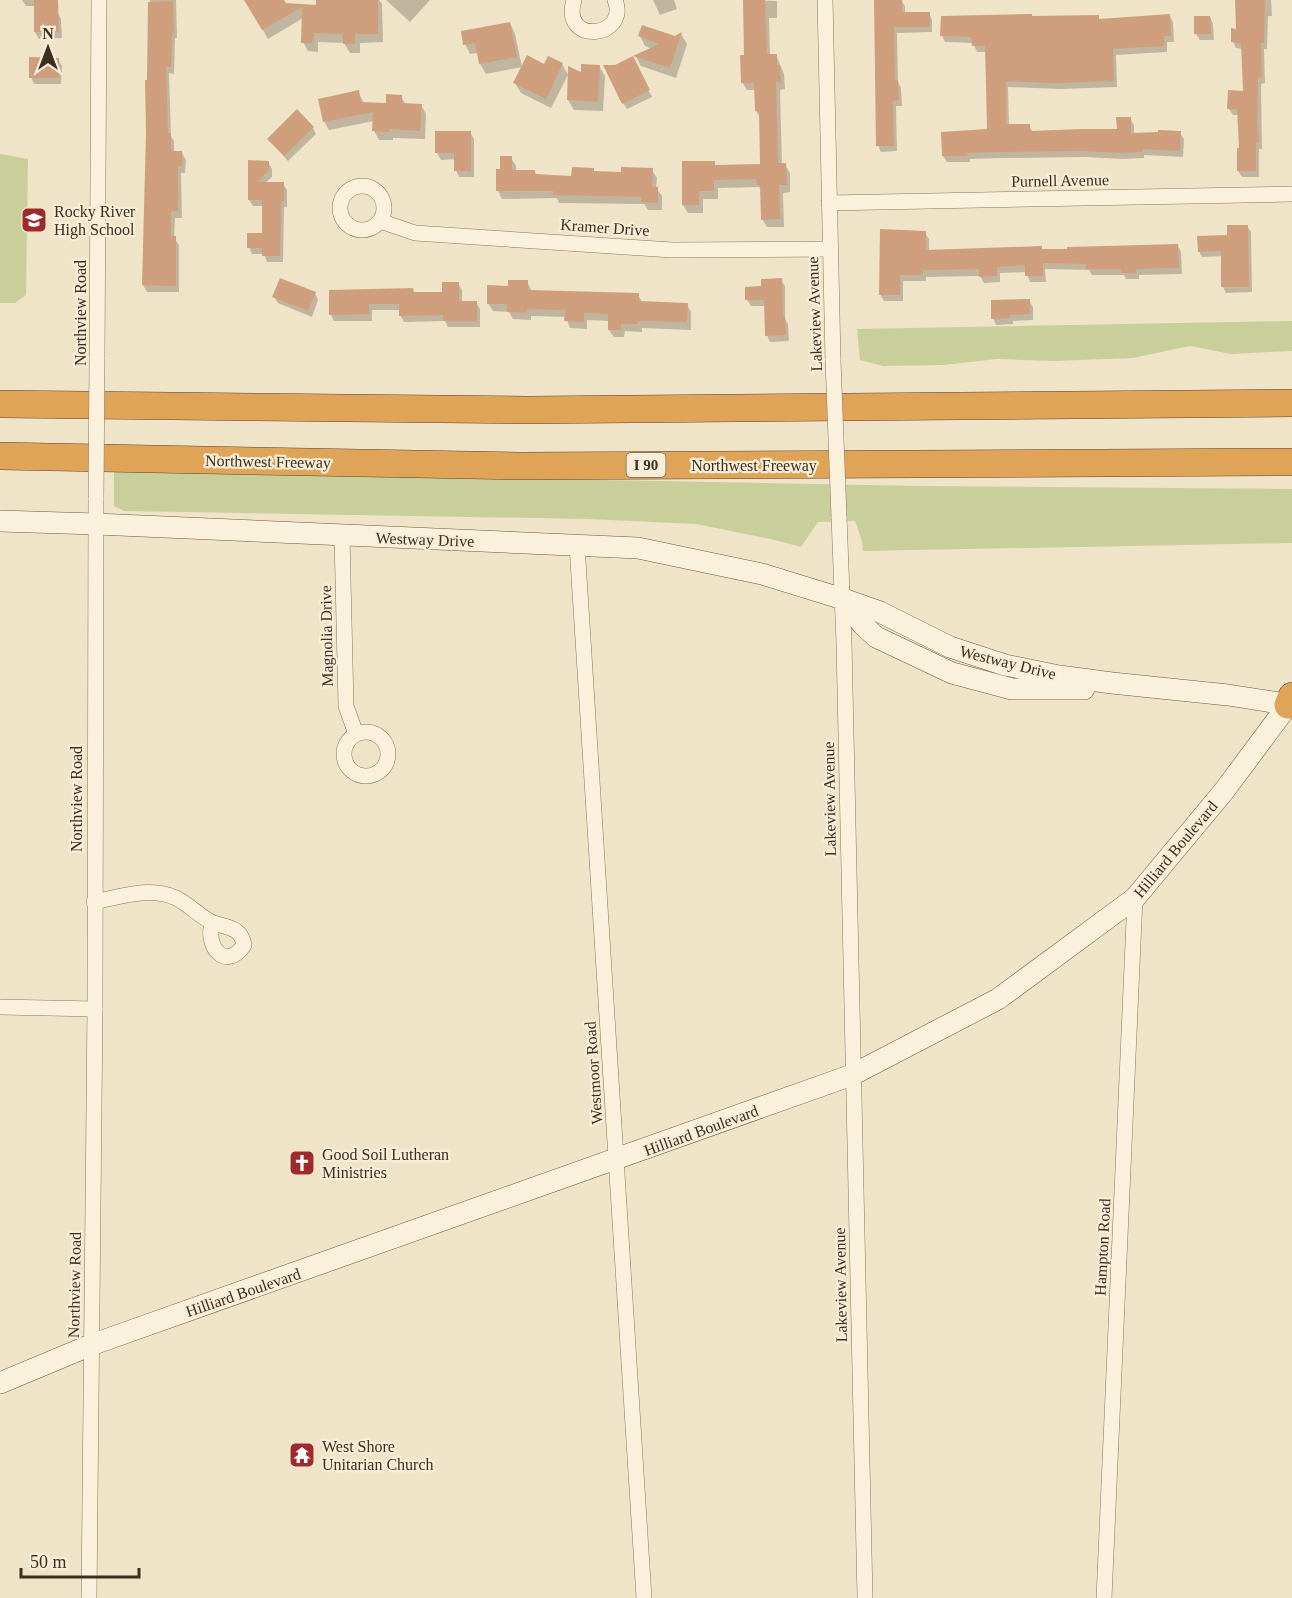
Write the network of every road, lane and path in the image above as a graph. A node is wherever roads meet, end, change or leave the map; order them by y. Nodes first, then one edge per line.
1 (99, 0) edge
2 (574, 0) edge
3 (615, 0) edge
4 (825, 0) edge
5 (1292, 194) edge
6 (829, 203) junction
7 (380, 221) dead end
8 (830, 249) junction
9 (1292, 403) edge
10 (0, 404) edge
11 (0, 456) edge
12 (1292, 462) edge
13 (0, 521) edge
14 (96, 524) junction
15 (342, 536) junction
16 (578, 545) junction
17 (843, 599) junction
18 (1291, 702) edge
19 (356, 734) dead end
20 (1135, 898) junction
21 (94, 902) junction
22 (212, 923) dead end
23 (0, 1008) edge
24 (95, 1008) junction
25 (852, 1075) junction
26 (617, 1160) junction
27 (91, 1345) junction
28 (0, 1383) edge
29 (89, 1598) edge
30 (644, 1598) edge
31 (865, 1598) edge
32 (1104, 1598) edge

1 - 14 street, Northview Road, bridge
2 - 3 street
4 - 6 street, Lakeview Avenue
5 - 6 street, Purnell Avenue
6 - 8 street, Lakeview Avenue
7 - 8 street, Kramer Drive
8 - 17 street, Lakeview Avenue, bridge
9 - 10 highway
11 - 12 highway, Northwest Freeway / I 90
13 - 14 main road, Westway Drive
14 - 15 main road, Westway Drive
14 - 21 street, Northview Road
15 - 16 main road, Westway Drive
15 - 19 street, Magnolia Drive
16 - 17 main road, Westway Drive
16 - 26 street, Westmoor Road
17 - 18 main road, Westway Drive
17 - 25 street, Lakeview Avenue
18 - 20 main road, Hilliard Boulevard
20 - 25 main road, Hilliard Boulevard
20 - 32 street, Hampton Road
21 - 22 street
21 - 24 street, Northview Road
23 - 24 street
24 - 27 street, Northview Road
25 - 26 main road, Hilliard Boulevard
25 - 31 street, Lakeview Avenue
26 - 27 main road, Hilliard Boulevard
26 - 30 street, Westmoor Road
27 - 28 main road, Hilliard Boulevard
27 - 29 street, Northview Road

